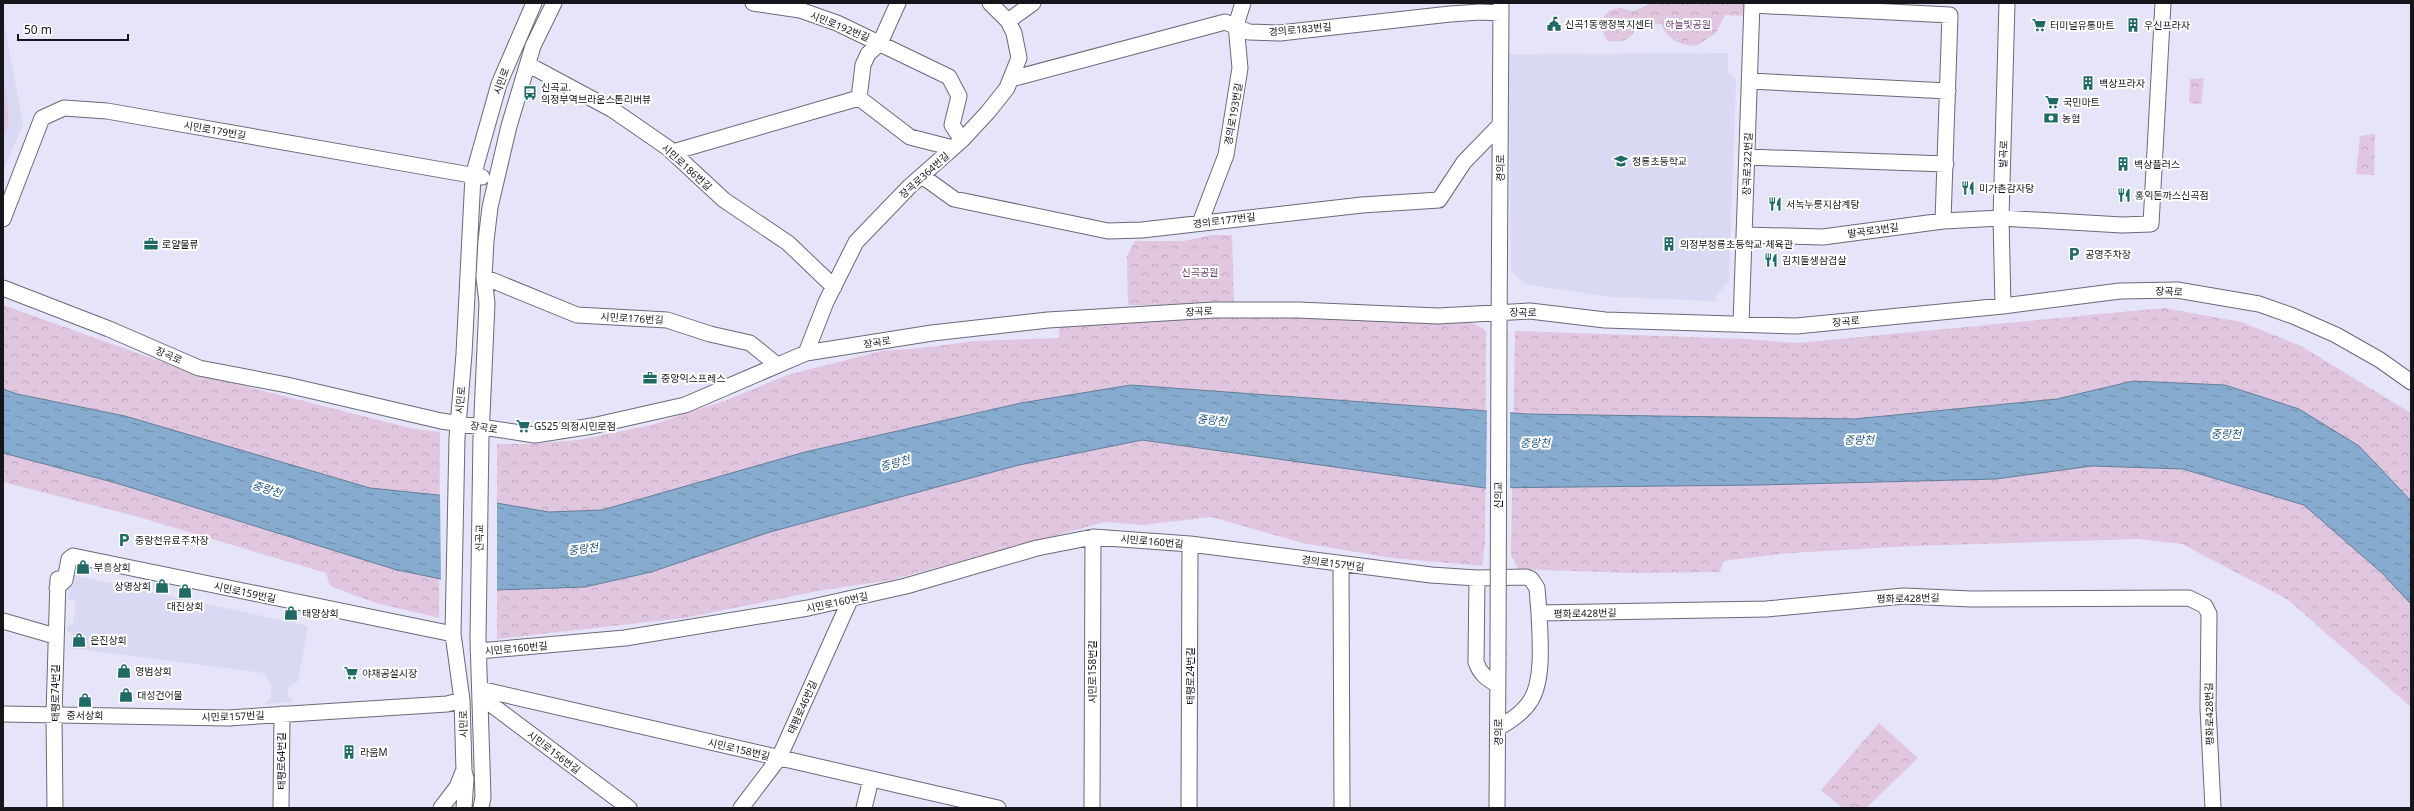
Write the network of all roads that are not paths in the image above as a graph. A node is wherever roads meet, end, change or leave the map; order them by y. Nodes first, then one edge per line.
1 (534, 3) edge
2 (554, 3) edge
3 (753, 3) edge
4 (898, 3) edge
5 (990, 3) edge
6 (1032, 3) edge
7 (1244, 3) edge
8 (2007, 3) edge
9 (2163, 3) edge
10 (1752, 4) edge
11 (1501, 8) edge
12 (1008, 21) junction
13 (1236, 25) junction
14 (880, 43) junction
15 (529, 65) junction
16 (1011, 79) junction
17 (1750, 81) junction
18 (1948, 91) junction
19 (859, 98) junction
20 (1500, 125) junction
21 (958, 144) junction
22 (672, 152) junction
23 (1747, 157) junction
24 (1946, 164) junction
25 (473, 176) junction
26 (922, 176) junction
27 (495, 179) junction
28 (2001, 218) junction
29 (3, 219) edge
30 (1944, 221) junction
31 (1200, 223) junction
32 (1744, 235) junction
33 (484, 277) junction
34 (834, 287) junction
35 (3, 288) edge
36 (2003, 306) junction
37 (1499, 312) junction
38 (1740, 324) junction
39 (1499, 334) joint
40 (806, 354) junction
41 (776, 364) junction
42 (2411, 382) edge
43 (457, 430) junction
44 (481, 432) junction
45 (1092, 537) junction
46 (1190, 544) junction
47 (1341, 564) junction
48 (1477, 578) junction
49 (57, 583) joint
50 (850, 600) junction
51 (1539, 613) junction
52 (3, 621) edge
53 (454, 634) junction
54 (55, 636) junction
55 (478, 645) junction
56 (1498, 656) joint
57 (1498, 685) junction
58 (480, 692) junction
59 (462, 700) junction
60 (3, 714) edge
61 (282, 714) junction
62 (54, 715) junction
63 (1498, 728) junction
64 (779, 758) junction
65 (464, 771) junction
66 (482, 771) junction
67 (871, 779) junction
68 (966, 804) edge
69 (55, 808) edge
70 (281, 808) edge
71 (441, 808) edge
72 (464, 808) edge
73 (481, 808) edge
74 (493, 808) edge
75 (628, 808) edge
76 (741, 808) edge
77 (864, 808) edge
78 (998, 808) edge
79 (1092, 808) edge
80 (1189, 808) edge
81 (1342, 808) edge
82 (1497, 808) edge
83 (2213, 808) edge

1 - 25 street, 시민로
2 - 15 street
3 - 14 street, 시민로192번길
4 - 14 street
5 - 12 street, 장곡로364번길
6 - 12 street
7 - 13 street, 경의로193번길
8 - 28 street, 발곡로
9 - 28 street, 발곡로3번길
10 - 17 street, 장곡로322번길
10 - 18 street
11 - 13 street, 경의로183번길
11 - 20 street, 경의로
12 - 16 street, 장곡로364번길
13 - 16 street, 경의로183번길
13 - 31 street, 경의로193번길
14 - 19 street
14 - 21 street, 시민로192번길
15 - 22 street, 시민로186번길
15 - 27 street
16 - 21 street, 장곡로364번길
17 - 18 street
17 - 23 street, 장곡로322번길
18 - 24 street
19 - 21 street
19 - 22 street
20 - 31 street, 경의로177번길
20 - 37 street, 경의로
21 - 26 street, 장곡로364번길
22 - 34 street, 시민로186번길
23 - 24 street
23 - 32 street, 장곡로322번길
24 - 30 street
25 - 27 street, 시민로179번길
25 - 29 street, 시민로179번길
25 - 43 street, 시민로
26 - 31 street, 경의로177번길
26 - 34 street, 장곡로364번길
27 - 33 street
28 - 30 street, 발곡로3번길
28 - 36 street, 발곡로
30 - 32 street, 발곡로3번길
32 - 38 street, 장곡로322번길
33 - 41 street, 시민로176번길
33 - 44 street
34 - 40 street, 장곡로364번길
35 - 43 street, 장곡로
36 - 38 street, 장곡로
36 - 42 street, 장곡로
37 - 38 street, 장곡로
37 - 39 street, 경의로
37 - 40 street, 장곡로
39 - 56 street, 신의교, bridge
40 - 41 street, 장곡로
41 - 44 street, 장곡로
43 - 44 street, 장곡로
43 - 53 street, 시민로
44 - 55 street, 신곡교
45 - 46 street, 시민로160번길
45 - 50 street, 시민로160번길
45 - 79 street, 시민로158번길
46 - 47 street, 경의로157번길
46 - 80 street, 태평로24번길
47 - 48 street, 경의로157번길
47 - 81 street
48 - 51 street, 경의로157번길
48 - 57 street
49 - 53 street, 시민로159번길
49 - 54 street, 태평로74번길
50 - 55 street, 시민로160번길
50 - 64 street, 태평로46번길
51 - 63 street, 평화로428번길
51 - 83 street, 평화로428번길
52 - 54 street
53 - 59 street, 시민로
54 - 62 street, 태평로74번길
55 - 58 street, 시민로
56 - 57 street, 경의로
57 - 63 street, 경의로
58 - 64 street, 시민로158번길
58 - 66 street, 시민로
58 - 75 street, 시민로156번길
59 - 61 street, 시민로157번길
59 - 65 street, 시민로
60 - 62 street, 시민로157번길
61 - 62 street, 시민로157번길
61 - 70 street, 태평로64번길
62 - 69 street, 태평로74번길
63 - 82 street, 경의로
64 - 67 street, 시민로158번길
64 - 76 street, 태평로46번길
65 - 71 street
65 - 72 street, 시민로
66 - 73 street, 시민로
66 - 74 street
67 - 68 street, 시민로158번길
67 - 77 street
68 - 78 street, 시민로158번길

